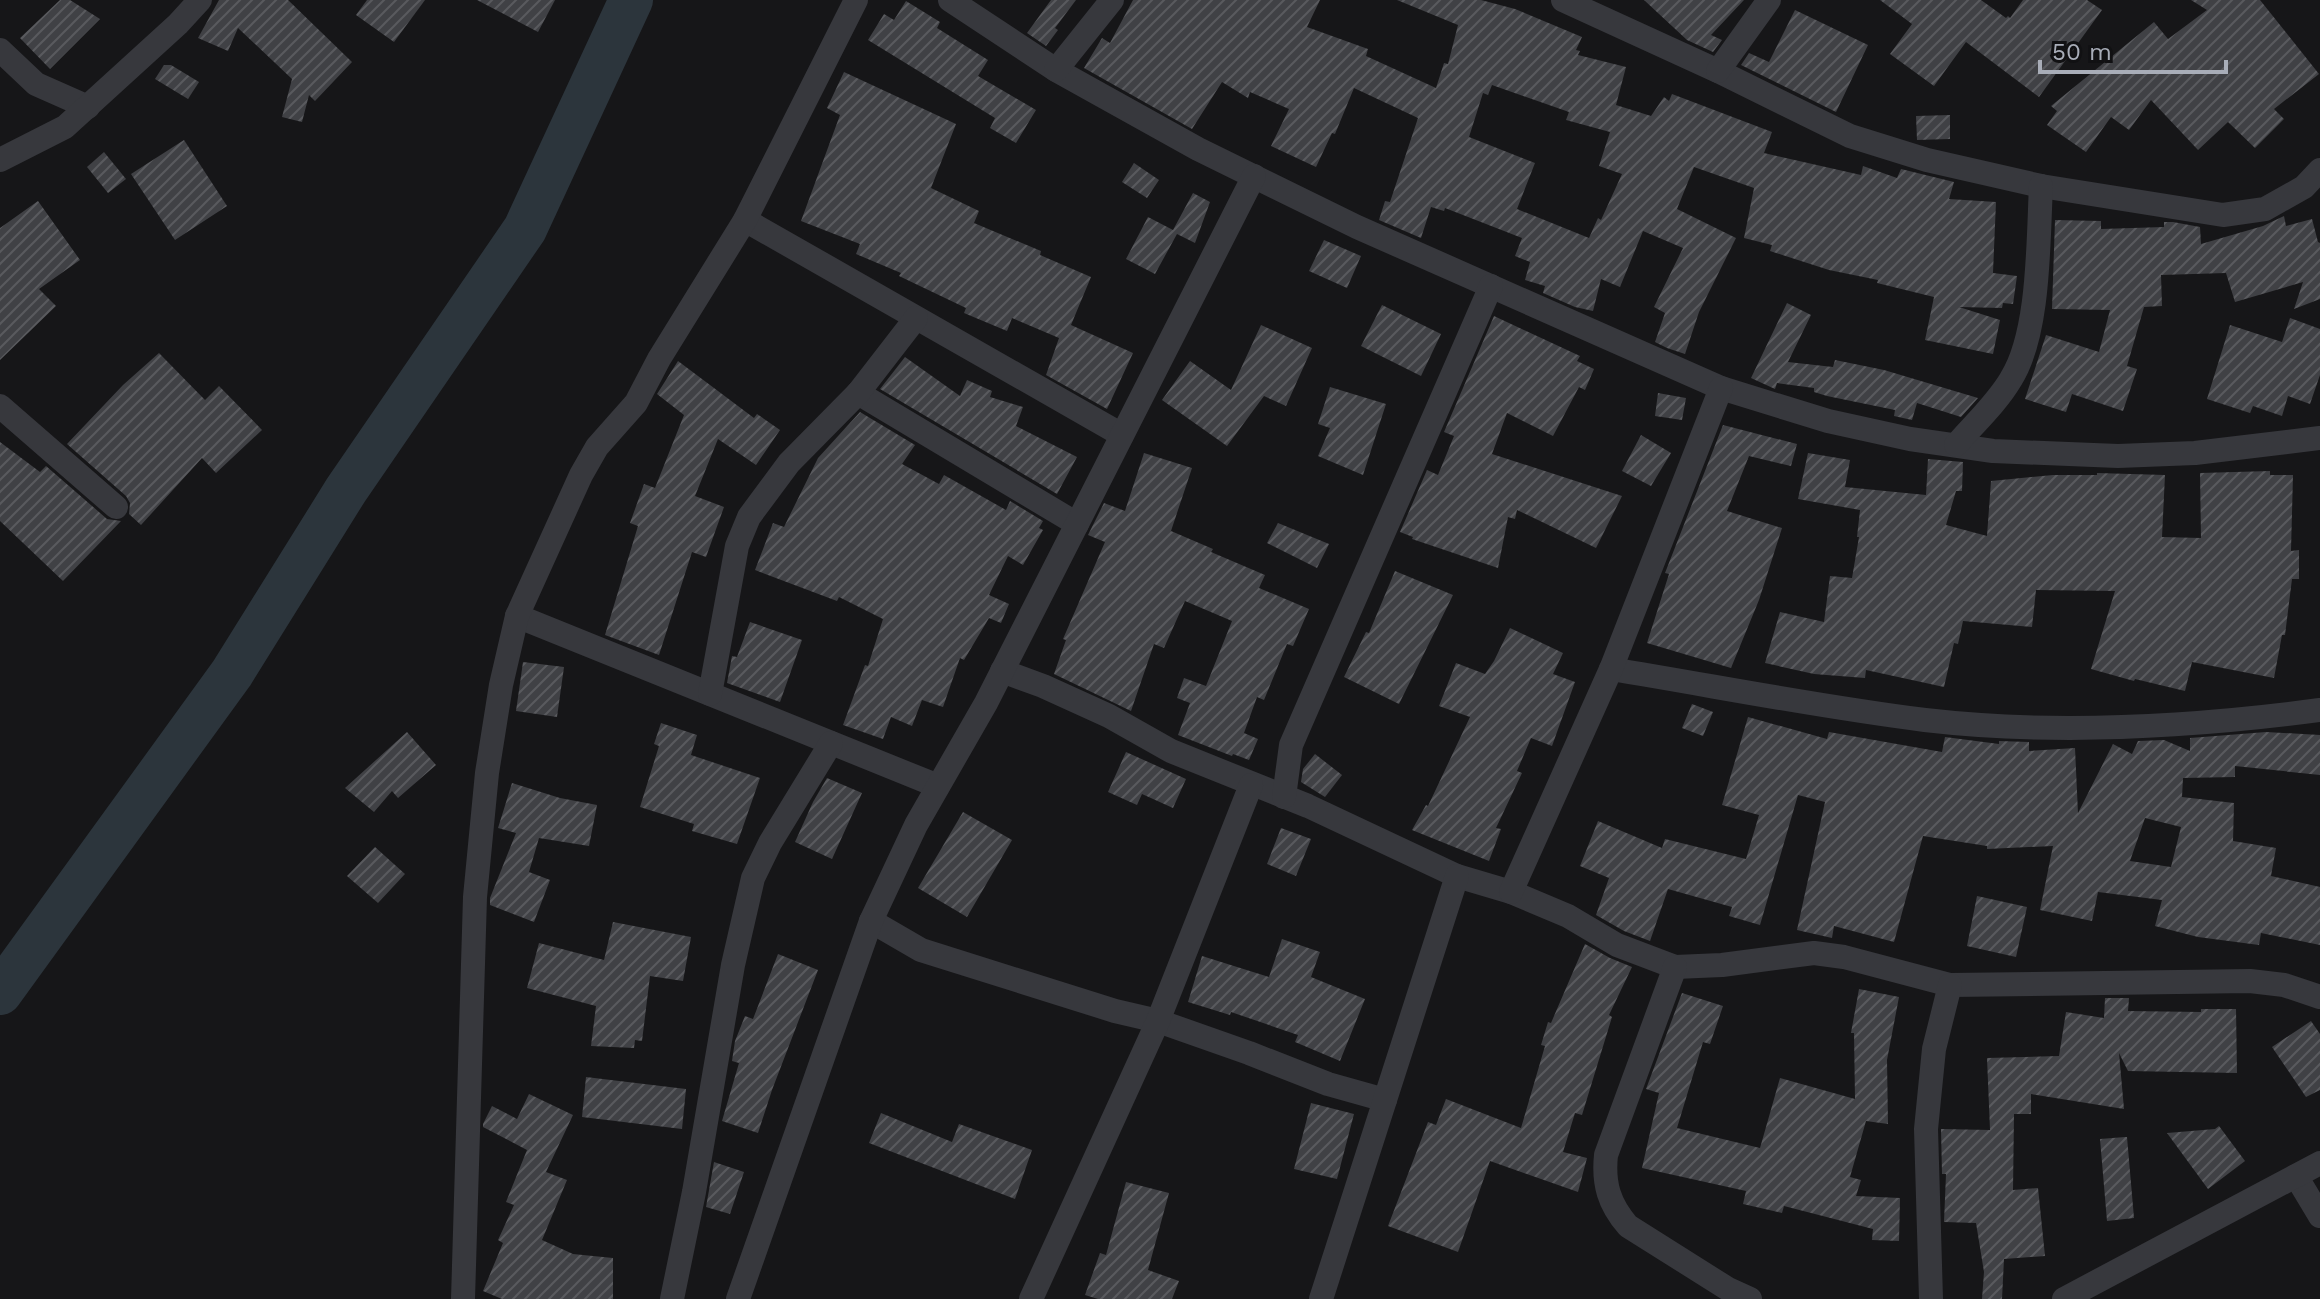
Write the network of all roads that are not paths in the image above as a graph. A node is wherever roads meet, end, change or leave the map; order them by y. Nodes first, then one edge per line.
1 (200, 0) edge
2 (856, 0) edge
3 (950, 0) edge
4 (1112, 0) edge
5 (1563, 0) edge
6 (1769, 0) edge
7 (0, 50) edge
8 (1056, 70) junction
9 (1718, 71) junction
10 (88, 107) junction
11 (0, 160) edge
12 (2320, 170) edge
13 (1254, 176) junction
14 (2041, 186) junction
15 (745, 220) junction
16 (1491, 286) junction
17 (916, 318) junction
18 (1721, 388) junction
19 (858, 393) junction
20 (0, 406) edge
21 (1122, 435) junction
22 (2320, 438) edge
23 (1956, 445) junction
24 (116, 507) dead end
25 (1077, 524) junction
26 (517, 616) junction
27 (1611, 669) junction
28 (1002, 671) junction
29 (710, 694) junction
30 (2320, 710) edge
31 (831, 743) junction
32 (1251, 785) junction
33 (938, 786) junction
34 (1284, 797) junction
35 (1457, 876) junction
36 (1511, 892) junction
37 (871, 921) junction
38 (1675, 967) junction
39 (1950, 985) junction
40 (2320, 997) edge
41 (1158, 1021) junction
42 (1385, 1100) junction
43 (2320, 1163) edge
44 (2296, 1176) junction
45 (2320, 1216) edge
46 (463, 1299) edge
47 (672, 1299) edge
48 (738, 1299) edge
49 (1031, 1299) edge
50 (1321, 1299) edge
51 (1750, 1299) edge
52 (1931, 1299) edge
53 (2064, 1299) edge

1 - 10 street
2 - 15 street
3 - 8 street
4 - 8 street
5 - 9 street
6 - 9 street
7 - 10 street
8 - 13 street
9 - 14 street
10 - 11 street
12 - 14 street
13 - 16 street
13 - 21 street
14 - 23 street
15 - 17 street
15 - 26 street
16 - 18 street
16 - 34 street
17 - 19 street
17 - 21 street
18 - 23 street
18 - 27 street
19 - 25 street
19 - 29 street
20 - 24 street
21 - 25 street
22 - 23 street
25 - 28 street
26 - 29 street
26 - 46 street
27 - 30 street
27 - 36 street
28 - 32 street
28 - 33 street
29 - 31 street
31 - 33 street
31 - 47 street
32 - 34 street
32 - 41 street
33 - 37 street
34 - 35 street
35 - 36 street
35 - 42 street
36 - 38 street
37 - 41 street
37 - 48 street
38 - 39 street
38 - 51 street
39 - 40 street
39 - 52 street
41 - 42 street
41 - 49 street
42 - 50 street
43 - 44 street
44 - 45 street
44 - 53 street

